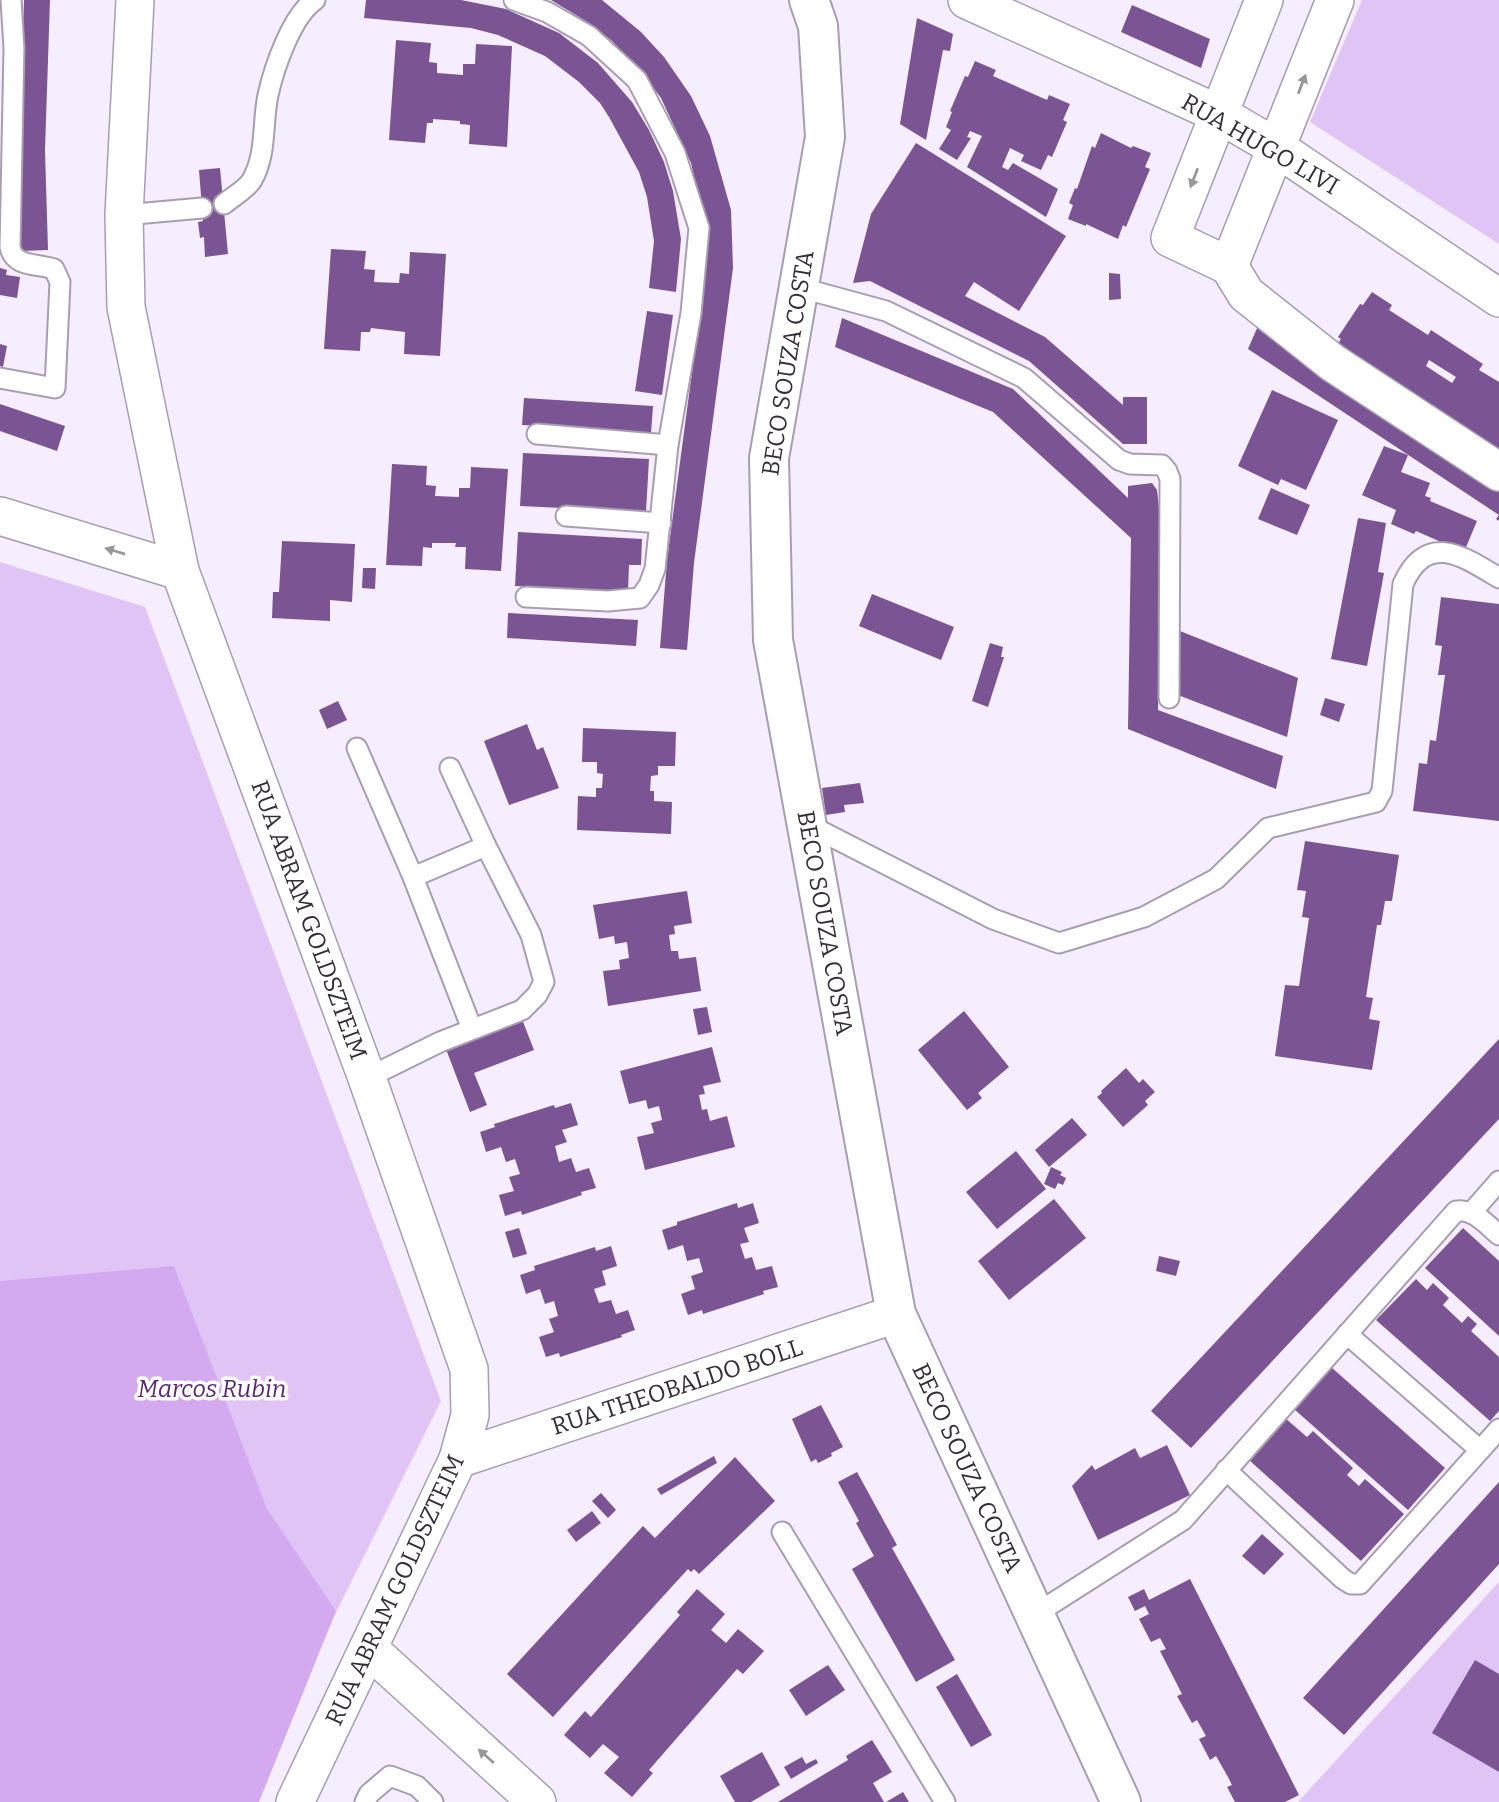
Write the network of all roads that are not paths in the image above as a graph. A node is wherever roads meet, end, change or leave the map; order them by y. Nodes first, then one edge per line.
1 (11, 0) edge
2 (135, 0) edge
3 (315, 0) edge
4 (514, 0) edge
5 (809, 0) edge
6 (967, 0) edge
7 (1264, 0) edge
8 (1335, 0) edge
9 (1219, 114) junction
10 (1277, 148) junction
11 (224, 204) dead end
12 (202, 208) dead end
13 (124, 215) junction
14 (1228, 266) junction
15 (798, 287) junction
16 (1499, 298) edge
17 (0, 379) edge
18 (537, 434) dead end
19 (668, 445) junction
20 (1499, 472) edge
21 (0, 516) edge
22 (566, 516) dead end
23 (661, 523) junction
24 (180, 571) junction
25 (1499, 578) edge
26 (526, 597) dead end
27 (1169, 698) dead end
28 (357, 748) dead end
29 (450, 768) dead end
30 (806, 824) junction
31 (486, 846) junction
32 (413, 877) junction
33 (472, 1029) junction
34 (367, 1078) junction
35 (1499, 1181) edge
36 (1471, 1213) junction
37 (1499, 1235) edge
38 (896, 1314) junction
39 (1347, 1334) junction
40 (1499, 1429) edge
41 (1480, 1450) junction
42 (458, 1460) junction
43 (1226, 1470) junction
44 (782, 1532) dead end
45 (1034, 1615) junction
46 (369, 1649) junction
47 (295, 1802) edge
48 (365, 1802) edge
49 (433, 1802) edge
50 (537, 1802) edge
51 (945, 1802) edge
52 (1121, 1802) edge

1 - 17 lane
2 - 13 street, RUA ABRAM GOLDSZTEIM
3 - 11 lane
4 - 19 lane
5 - 15 street, BECO SOUZA COSTA
6 - 9 street, RUA HUGO LIVI
7 - 9 street
10 -> 8 street
9 - 10 street, RUA HUGO LIVI
9 -> 14 street
10 - 14 street
10 - 16 street, RUA HUGO LIVI
12 - 13 lane
13 - 24 street, RUA ABRAM GOLDSZTEIM
14 - 20 street
15 - 27 lane
15 - 30 street, BECO SOUZA COSTA
18 - 19 lane
19 - 23 lane
24 -> 21 street
22 - 23 lane
23 - 26 lane
24 - 34 street, RUA ABRAM GOLDSZTEIM
25 - 30 lane
28 - 32 lane
29 - 31 lane
30 - 38 street, BECO SOUZA COSTA
31 - 32 lane
31 - 33 lane
32 - 33 lane
33 - 34 lane
34 - 42 street, RUA ABRAM GOLDSZTEIM
35 - 36 lane
36 - 37 lane
36 - 39 lane
38 - 42 street, RUA THEOBALDO BOLL
38 - 45 street, BECO SOUZA COSTA
39 - 41 lane
39 - 43 lane
40 - 41 lane
41 - 43 lane
42 - 46 street, RUA ABRAM GOLDSZTEIM
43 - 45 lane
44 - 51 lane
45 - 52 street, BECO SOUZA COSTA
46 - 47 street, RUA ABRAM GOLDSZTEIM
50 -> 46 street
48 - 49 lane

